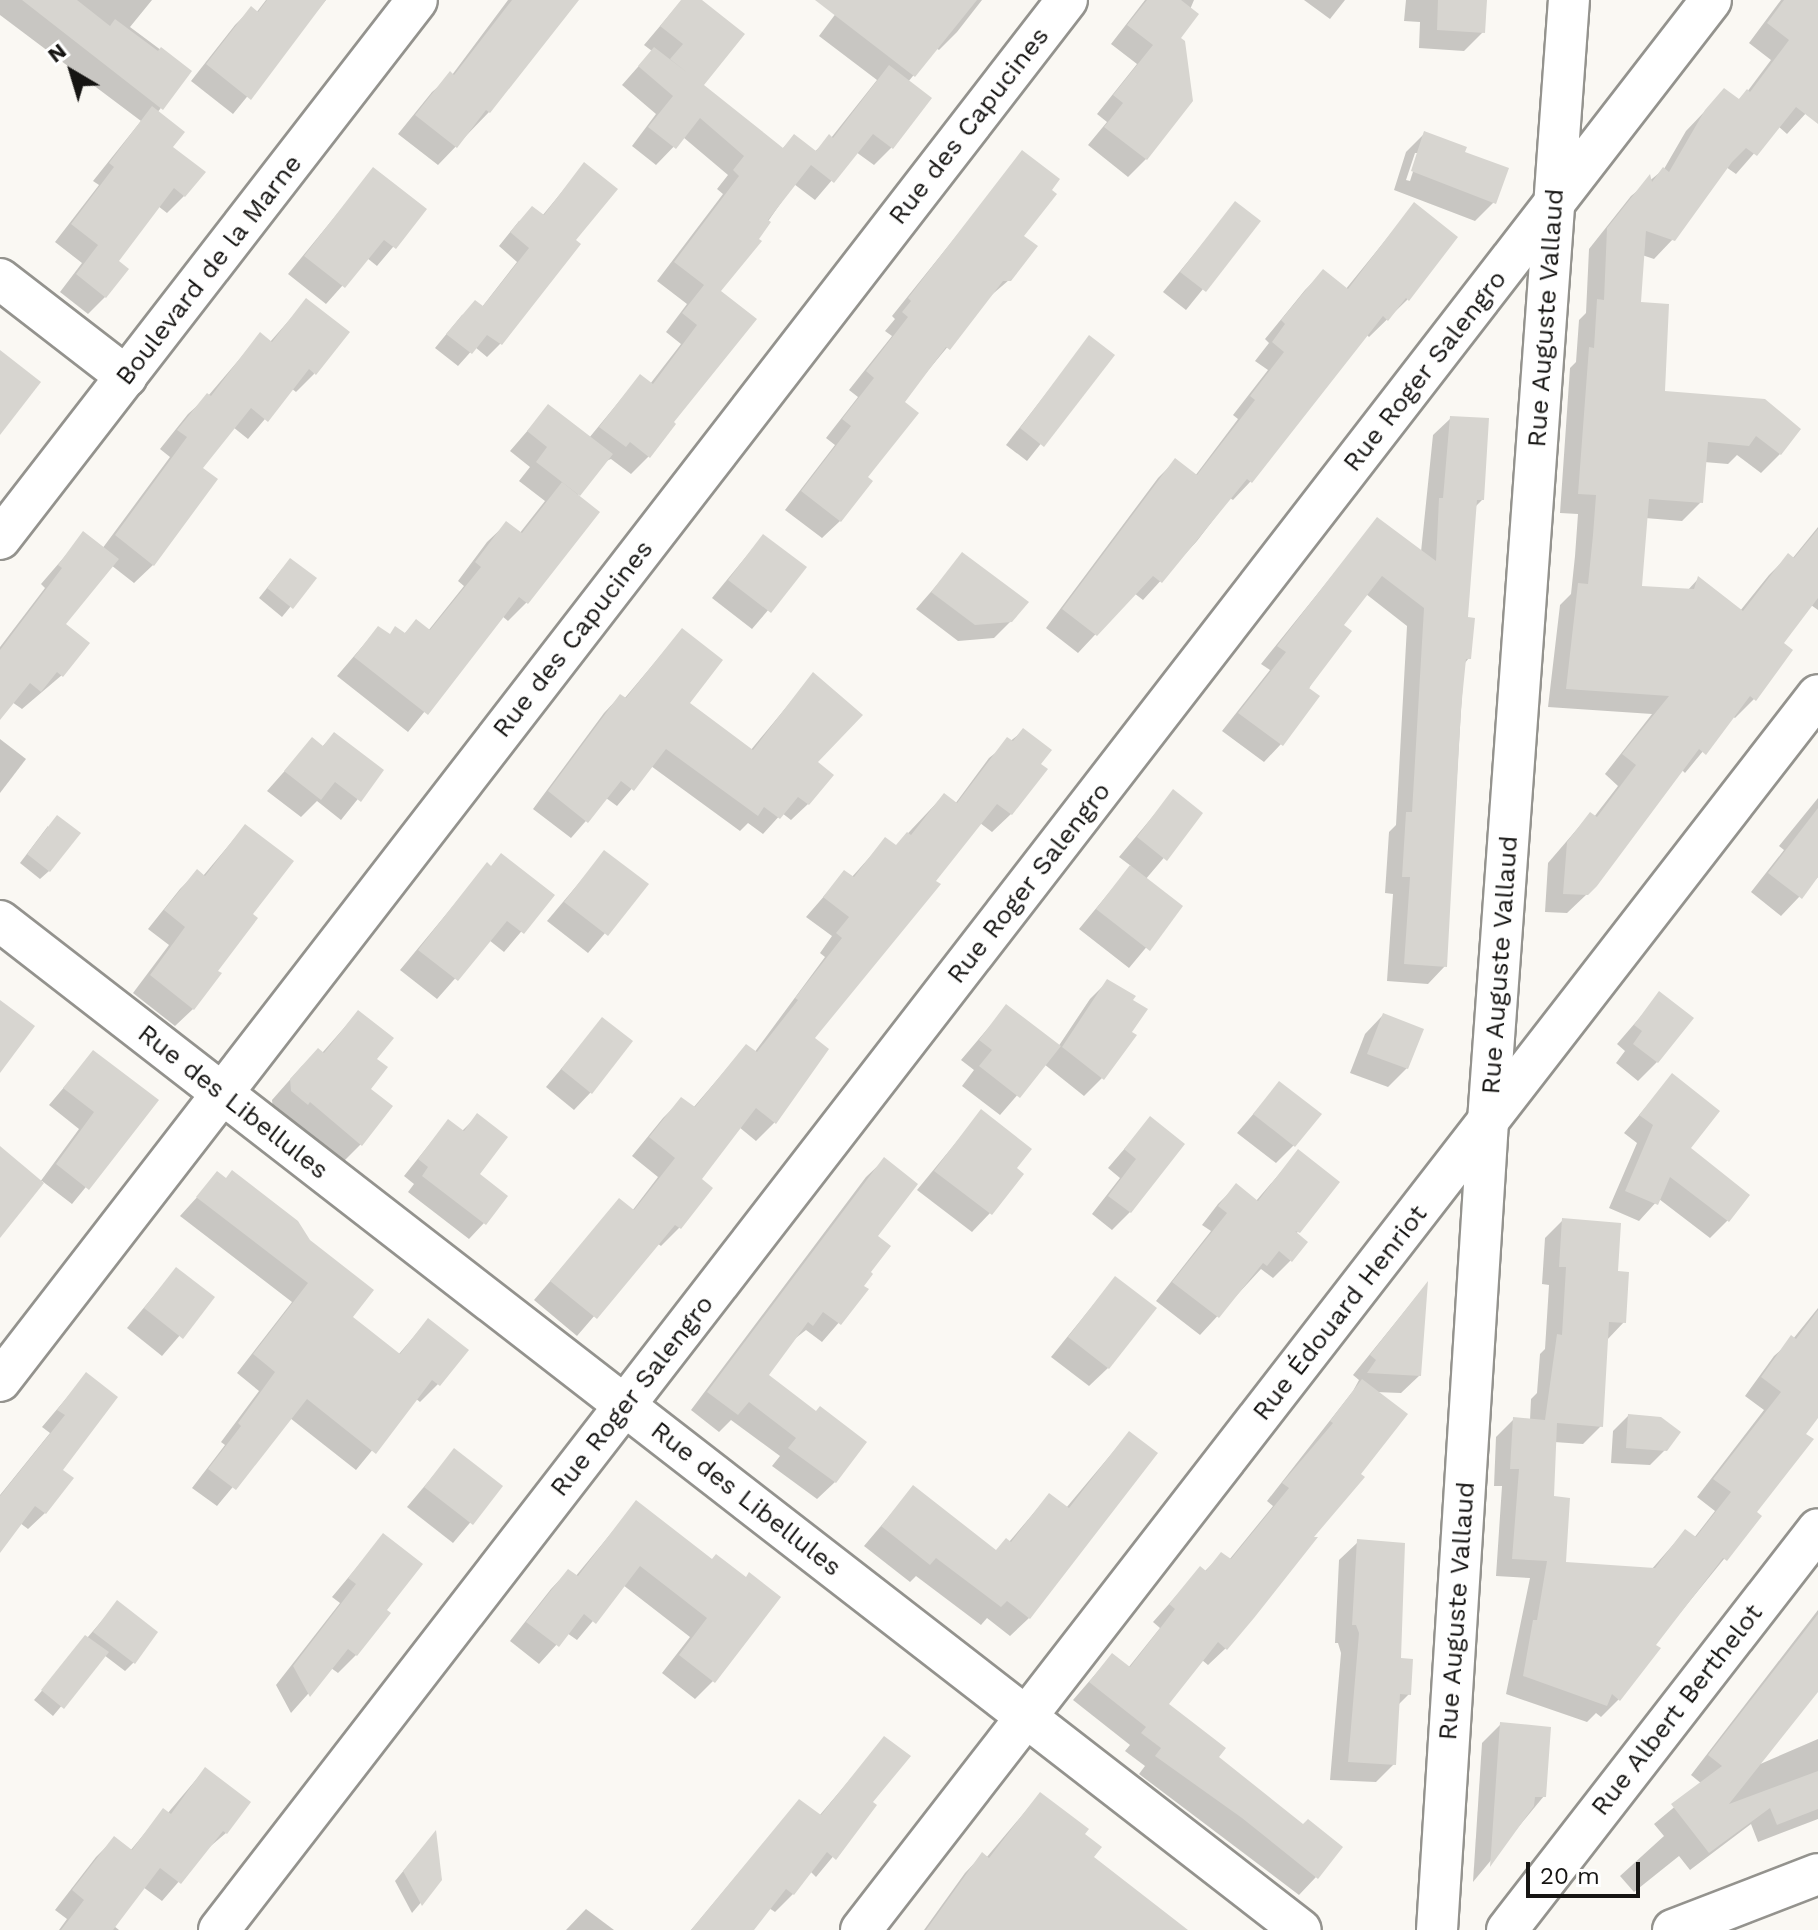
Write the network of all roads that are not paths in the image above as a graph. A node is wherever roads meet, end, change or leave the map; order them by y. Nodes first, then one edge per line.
1 (417, 0) edge
2 (1067, 0) edge
3 (1569, 0) edge
4 (1711, 0) edge
5 (1555, 202) junction
6 (0, 279) edge
7 (127, 377) junction
8 (0, 539) edge
9 (1818, 695) edge
10 (0, 921) edge
11 (222, 1094) junction
12 (1488, 1121) junction
13 (0, 1381) edge
14 (625, 1406) junction
15 (1818, 1529) edge
16 (1026, 1717) junction
17 (1818, 1874) edge
18 (219, 1930) edge
19 (861, 1930) edge
20 (1301, 1930) edge
21 (1437, 1930) edge
22 (1507, 1930) edge
23 (1673, 1930) edge

1 - 7 street, Boulevard de la Marne
2 - 11 street, Rue des Capucines
3 - 5 street, Rue Auguste Vallaud
4 - 5 street, Rue Roger Salengro
5 - 12 street, Rue Auguste Vallaud
5 - 14 street, Rue Roger Salengro
6 - 7 street
7 - 8 street, Boulevard de la Marne
9 - 12 street, Rue Édouard Henriot
10 - 11 street, Rue des Libellules
11 - 13 street, Rue des Capucines
11 - 14 street, Rue des Libellules
12 - 16 street, Rue Édouard Henriot
12 - 21 street, Rue Auguste Vallaud
14 - 16 street, Rue des Libellules
14 - 18 street, Rue Roger Salengro
15 - 22 street, Rue Albert Berthelot
16 - 19 street, Rue Édouard Henriot
16 - 20 street, Rue des Libellules
17 - 23 street

